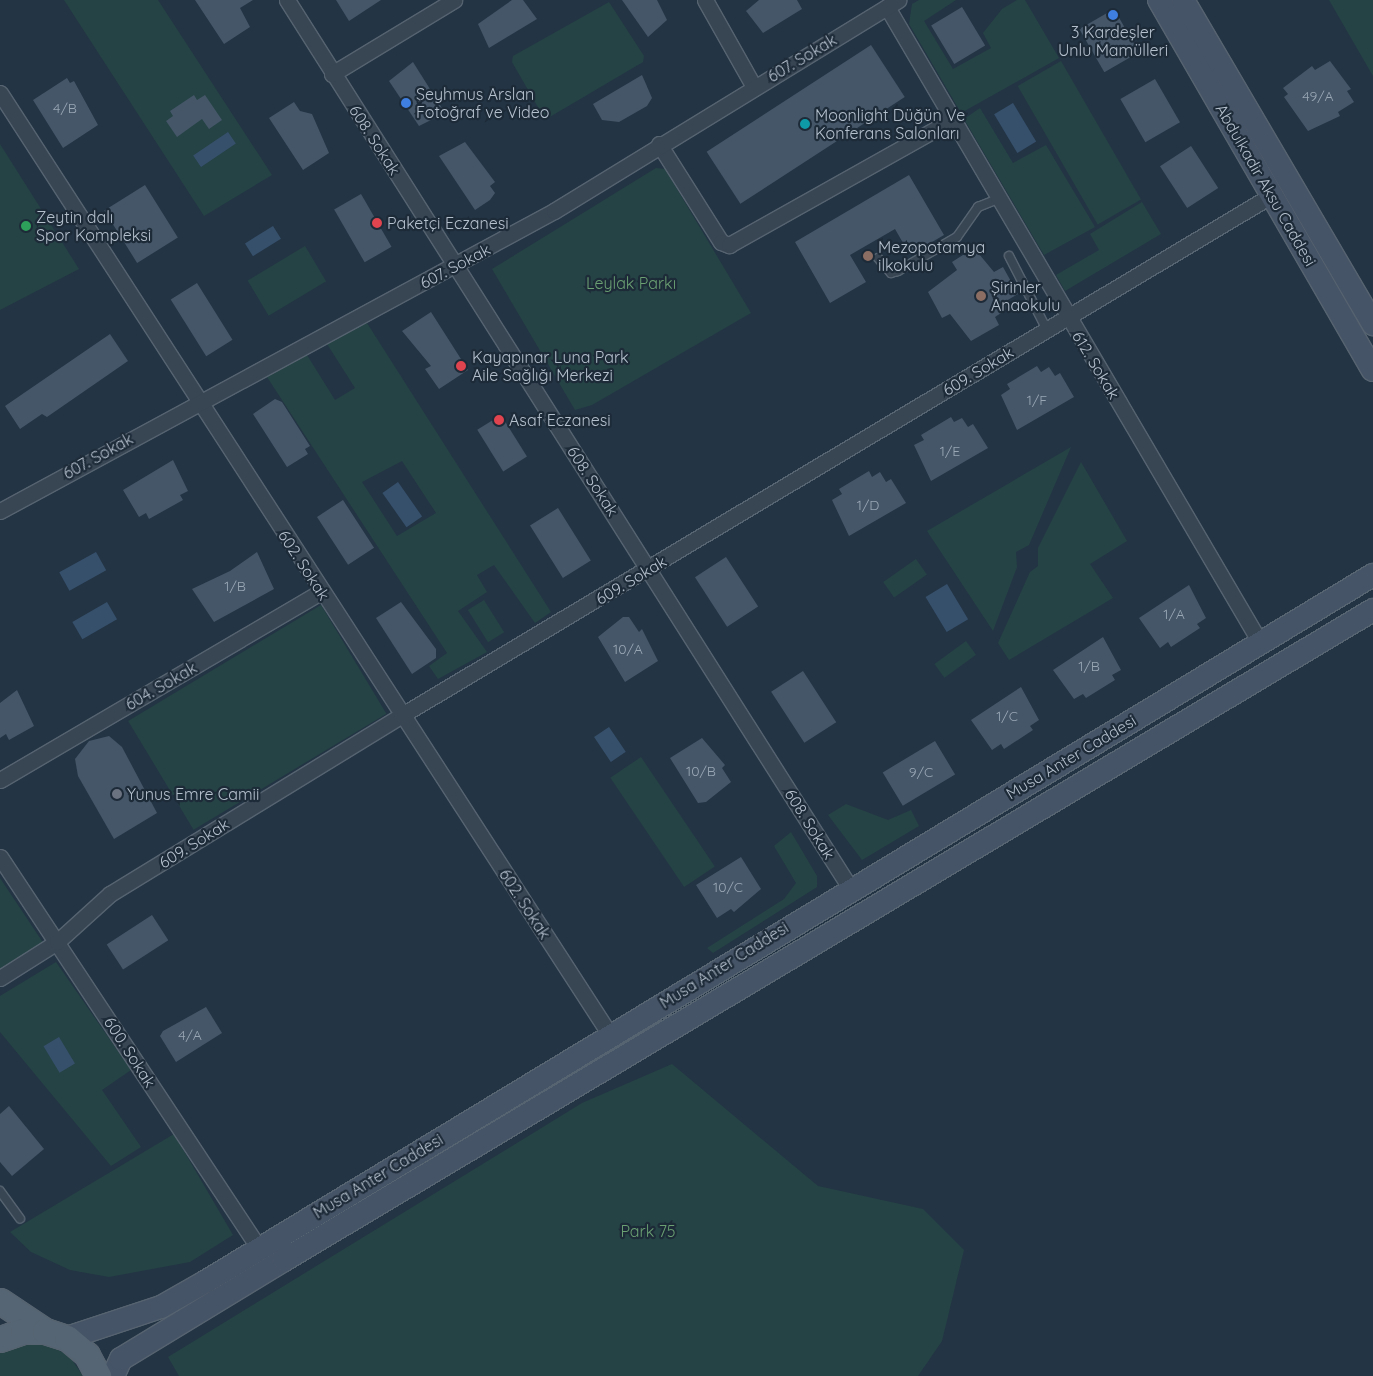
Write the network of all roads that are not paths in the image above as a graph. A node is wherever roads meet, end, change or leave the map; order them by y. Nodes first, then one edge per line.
1 (287, 0) edge
2 (454, 0) edge
3 (705, 0) edge
4 (1159, 0) edge
5 (1183, 0) edge
6 (892, 4) edge
7 (332, 74) junction
8 (754, 87) junction
9 (0, 93) edge
10 (952, 120) junction
11 (659, 144) junction
12 (1272, 195) junction
13 (998, 199) junction
14 (1009, 256) dead end
15 (878, 258) dead end
16 (456, 266) junction
17 (1068, 317) junction
18 (1373, 324) edge
19 (1047, 330) junction
20 (1373, 370) edge
21 (196, 402) junction
22 (0, 511) edge
23 (649, 569) junction
24 (1373, 575) edge
25 (322, 592) junction
26 (1373, 610) edge
27 (1261, 644) junction
28 (402, 715) junction
29 (0, 780) edge
30 (0, 857) edge
31 (850, 888) junction
32 (57, 942) junction
33 (0, 978) edge
34 (610, 1035) junction
35 (0, 1191) edge
36 (20, 1219) dead end
37 (258, 1248) junction
38 (0, 1301) edge
39 (56, 1335) junction
40 (0, 1339) edge
41 (98, 1376) edge
42 (113, 1376) edge

1 - 7 street, 608. Sokak
2 - 7 street
3 - 8 street
4 - 12 main road, Abdulkadir Aksu Caddesi
5 - 18 main road, Abdulkadir Aksu Caddesi
6 - 8 street, 607. Sokak
6 - 10 street, 612. Sokak
7 - 16 street, 608. Sokak
8 - 11 street, 607. Sokak
9 - 21 street, 602. Sokak
10 - 11 street
10 - 13 street, 612. Sokak
11 - 16 street, 607. Sokak
12 - 17 street, 609. Sokak
12 - 20 main road, Abdulkadir Aksu Caddesi
13 - 15 lane
13 - 17 street, 612. Sokak
14 - 19 lane
16 - 21 street, 607. Sokak
16 - 23 street, 608. Sokak
17 - 19 street, 609. Sokak
17 - 27 street, 612. Sokak
19 - 23 street, 609. Sokak
21 - 22 street, 607. Sokak
21 - 25 street, 602. Sokak
23 - 28 street, 609. Sokak
23 - 31 street, 608. Sokak
24 - 27 main road, Musa Anter Caddesi
25 - 28 street, 602. Sokak
25 - 29 street, 604. Sokak
26 - 42 main road, Musa Anter Caddesi
27 - 31 main road, Musa Anter Caddesi
28 - 32 street, 609. Sokak
28 - 34 street, 602. Sokak
30 - 32 street, 600. Sokak
31 - 34 main road, Musa Anter Caddesi
32 - 33 street, 609. Sokak
32 - 37 street, 600. Sokak
34 - 37 main road, Musa Anter Caddesi
35 - 36 lane
37 - 39 main road, Musa Anter Caddesi
38 - 39 main road
39 - 40 main road
39 - 41 main road

